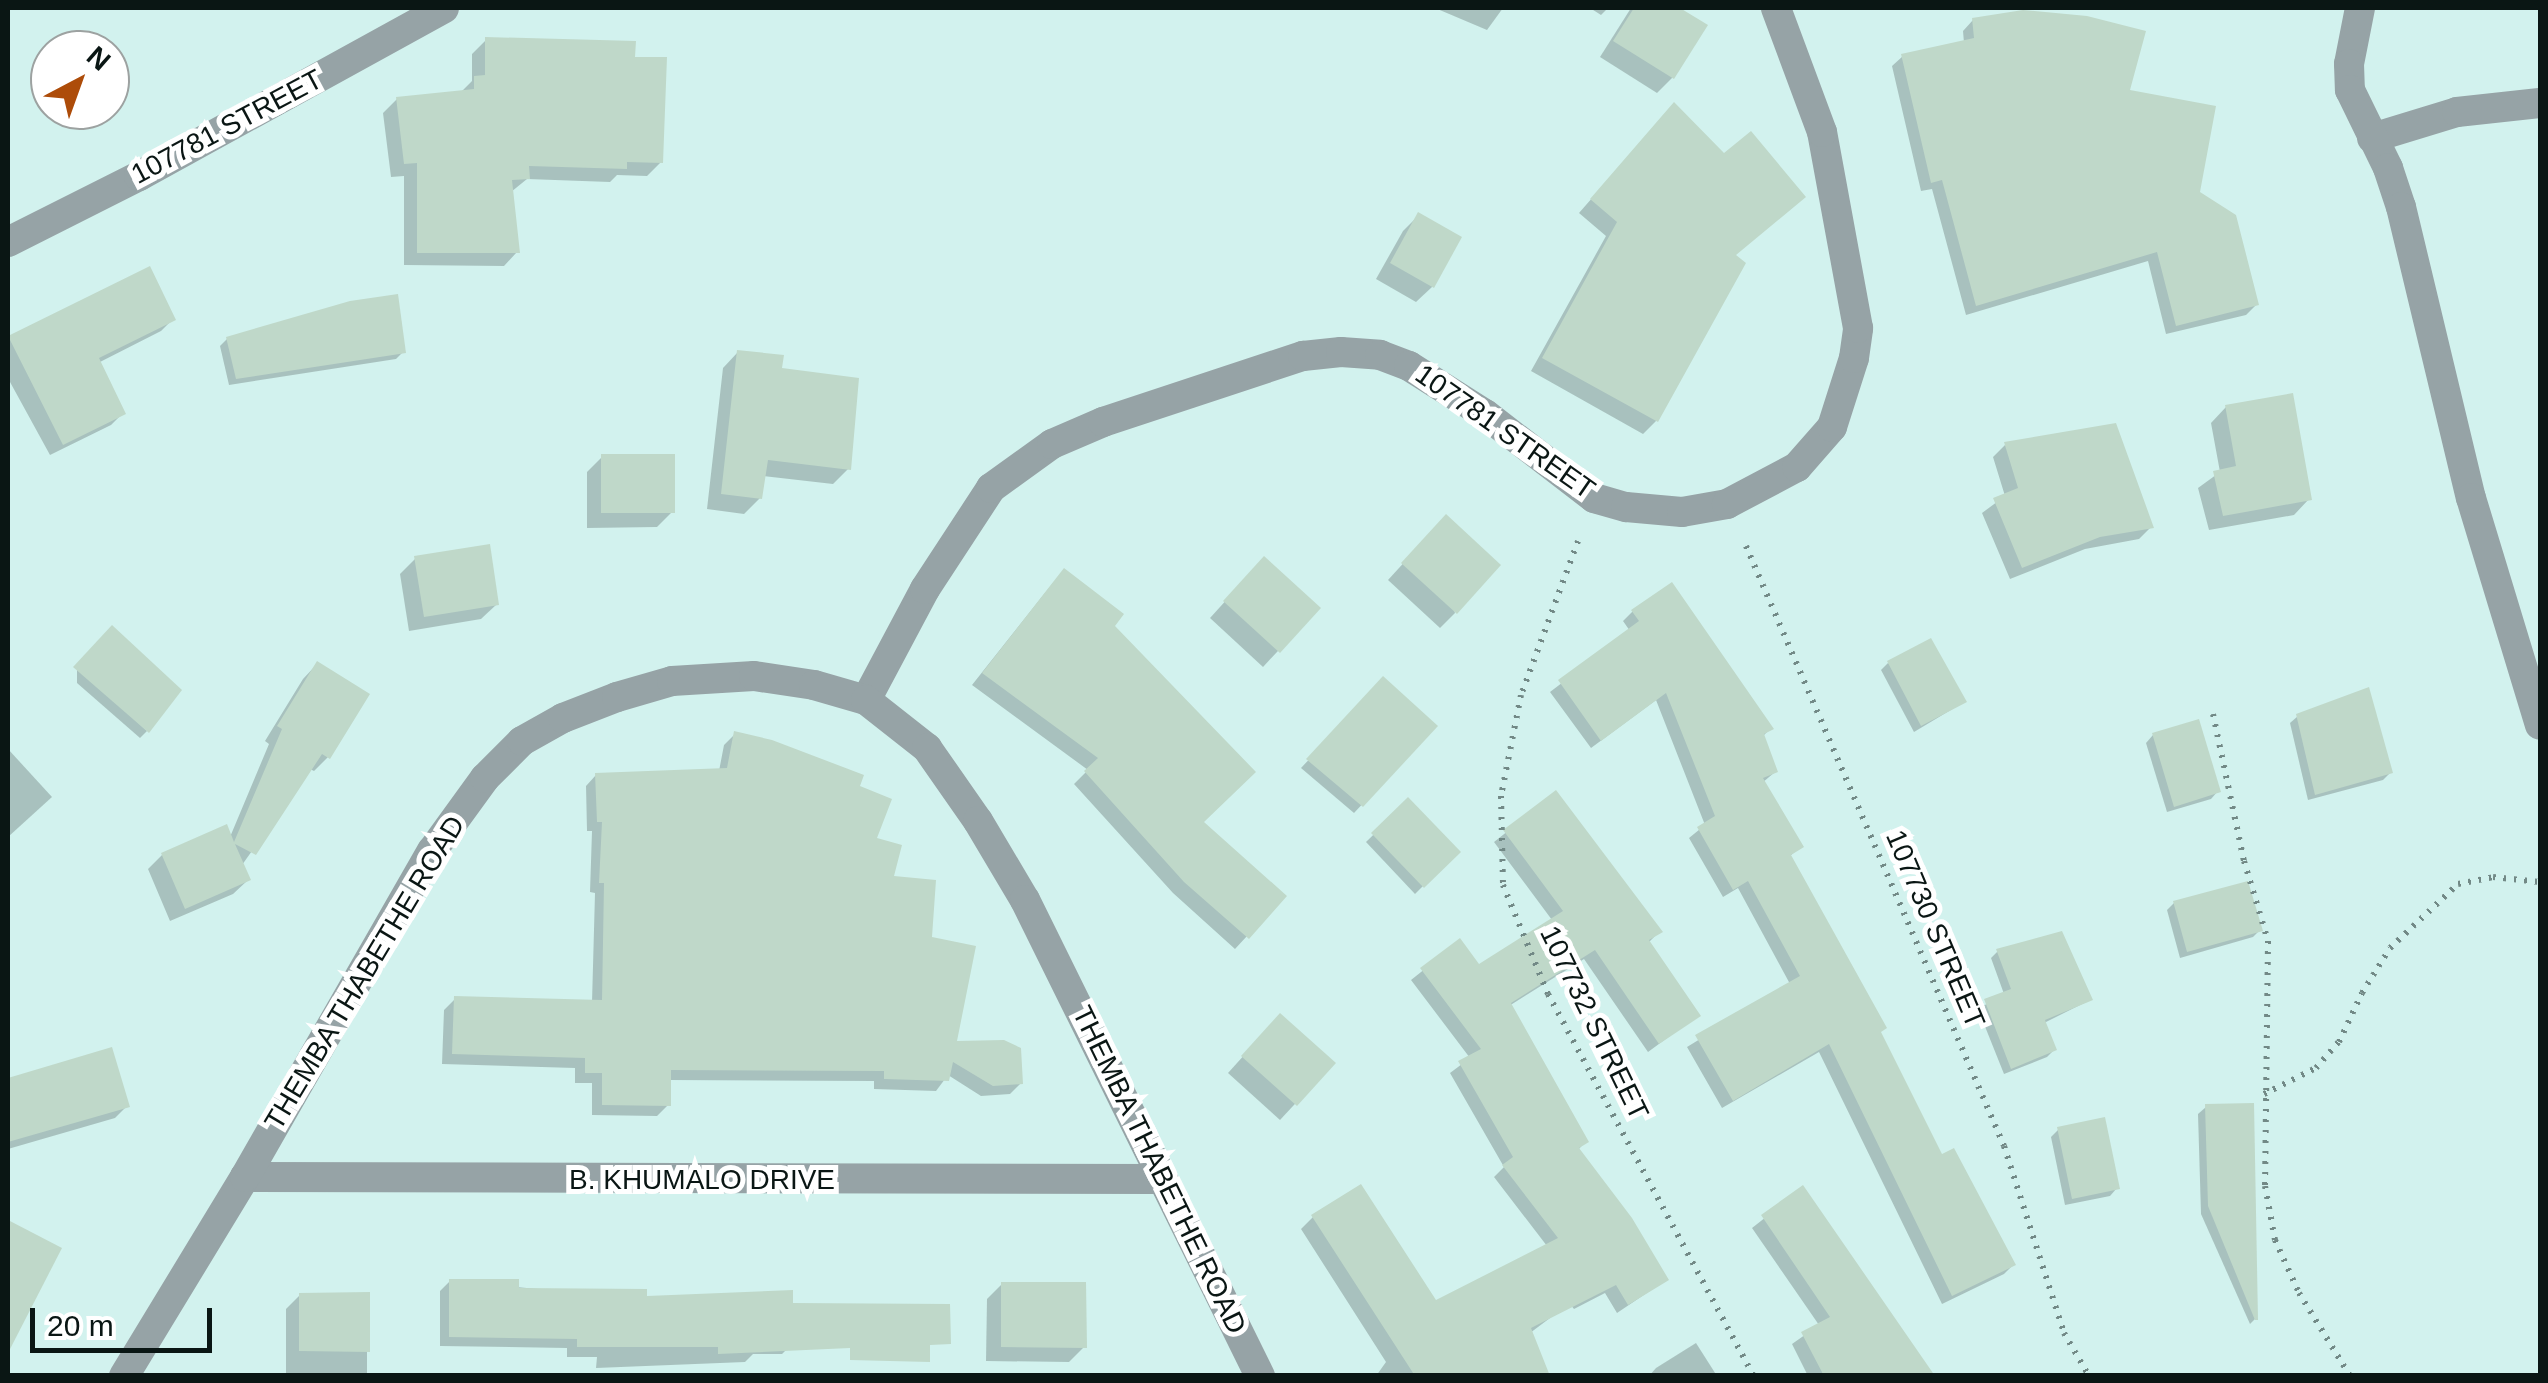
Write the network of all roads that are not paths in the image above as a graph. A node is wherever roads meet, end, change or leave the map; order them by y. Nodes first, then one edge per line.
1 (444, 8) edge
2 (1776, 8) edge
3 (2360, 8) edge
4 (2540, 103) edge
5 (2372, 138) junction
6 (8, 242) edge
7 (866, 700) junction
8 (2540, 726) edge
9 (245, 1177) junction
10 (1160, 1179) junction
11 (124, 1376) edge
12 (1260, 1376) edge

1 - 6 street, 107781 STREET
2 - 7 street, 107781 STREET
3 - 5 street
4 - 5 street
5 - 8 street
7 - 9 street, THEMBA THABETHE ROAD
7 - 10 street, THEMBA THABETHE ROAD
9 - 10 street, B. KHUMALO DRIVE
9 - 11 street, THEMBA THABETHE ROAD
10 - 12 street, THEMBA THABETHE ROAD

